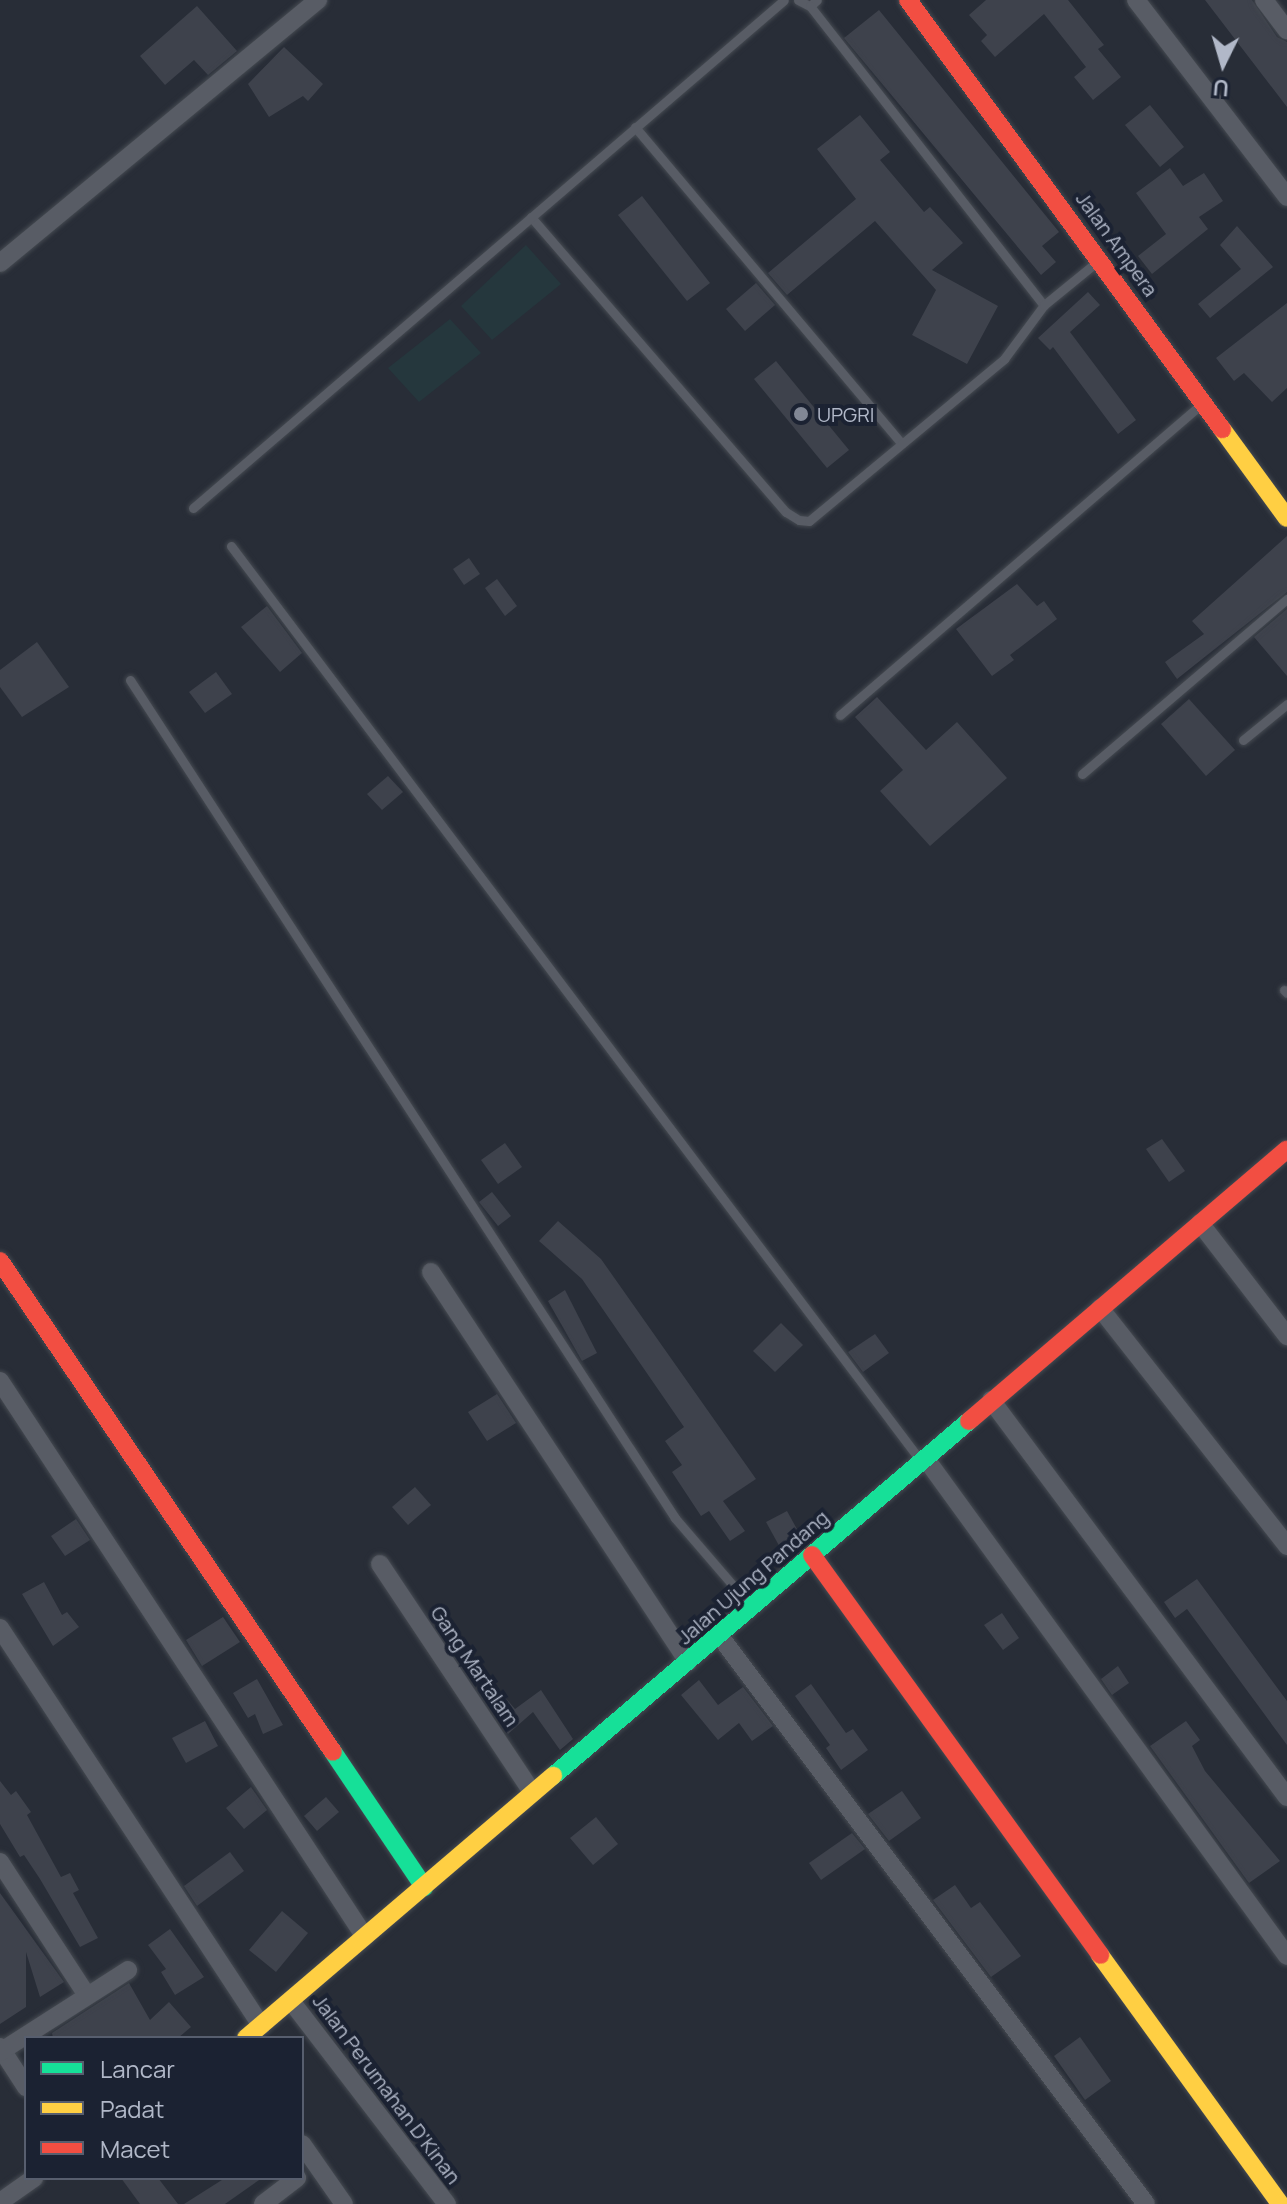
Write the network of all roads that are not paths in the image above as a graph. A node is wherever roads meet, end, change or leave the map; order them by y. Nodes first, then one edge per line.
1 (318, 0) edge
2 (784, 0) edge
3 (798, 0) edge
4 (908, 0) edge
5 (1136, 0) edge
6 (1264, 0) edge
7 (813, 3) edge
8 (1287, 30) edge
9 (635, 127) junction
10 (1287, 197) edge
11 (531, 217) junction
12 (1100, 259) junction
13 (0, 263) edge
14 (1044, 305) junction
15 (1205, 401) junction
16 (902, 444) junction
17 (193, 508) dead end
18 (1287, 518) edge
19 (231, 546) dead end
20 (1287, 599) edge
21 (130, 680) dead end
22 (1287, 704) edge
23 (840, 715) dead end
24 (1243, 740) dead end
25 (1082, 774) dead end
26 (1287, 1149) edge
27 (1200, 1223) junction
28 (0, 1261) edge
29 (431, 1272) dead end
30 (1100, 1308) junction
31 (1287, 1336) edge
32 (0, 1381) edge
33 (991, 1400) junction
34 (924, 1460) junction
35 (1287, 1546) edge
36 (812, 1555) junction
37 (380, 1564) dead end
38 (751, 1607) junction
39 (0, 1628) edge
40 (719, 1635) junction
41 (688, 1662) junction
42 (533, 1793) junction
43 (1287, 1797) edge
44 (0, 1862) edge
45 (424, 1887) junction
46 (365, 1937) junction
47 (1287, 1956) edge
48 (128, 1970) dead end
49 (86, 1994) junction
50 (291, 2001) junction
51 (254, 2032) edge
52 (1, 2050) edge
53 (24, 2084) edge
54 (309, 2169) edge
55 (31, 2180) edge
56 (294, 2180) edge
57 (0, 2202) edge
58 (263, 2204) edge
59 (344, 2204) edge
60 (447, 2204) edge
61 (1146, 2204) edge
62 (1280, 2204) edge

1 - 13 street
2 - 9 lane
3 - 7 lane
4 - 12 street, Jalan Ampera
5 - 10 street
6 - 8 street
7 - 14 lane
9 - 11 lane
9 - 16 lane
11 - 16 lane
11 - 17 lane
12 - 14 lane
12 - 15 street, Jalan Ampera
14 - 16 lane
15 - 18 street, Jalan Ampera
15 - 23 lane
19 - 34 lane
20 - 25 lane
21 - 38 lane
22 - 24 lane
26 - 27 street, Jalan Ujung Pandang
27 - 30 street, Jalan Ujung Pandang
27 - 31 street
28 - 45 street
29 - 41 street
30 - 33 street, Jalan Ujung Pandang
30 - 35 street
32 - 46 street
33 - 34 street, Jalan Ujung Pandang
33 - 43 street
34 - 36 street, Jalan Ujung Pandang
34 - 47 street
36 - 38 street, Jalan Ujung Pandang
36 - 62 street
37 - 42 street, Gang Martalam
38 - 40 street, Jalan Ujung Pandang
39 - 51 street
40 - 41 street, Jalan Ujung Pandang
40 - 61 street
41 - 42 street, Jalan Ujung Pandang
42 - 45 street, Jalan Ujung Pandang
44 - 49 street
45 - 46 street, Jalan Ujung Pandang
46 - 50 street, Jalan Ujung Pandang
48 - 49 street
49 - 52 street
50 - 51 street, Jalan Ujung Pandang
50 - 60 street, Jalan Perumahan D'Kinan
52 - 53 street
54 - 59 street
55 - 57 street
56 - 58 street

